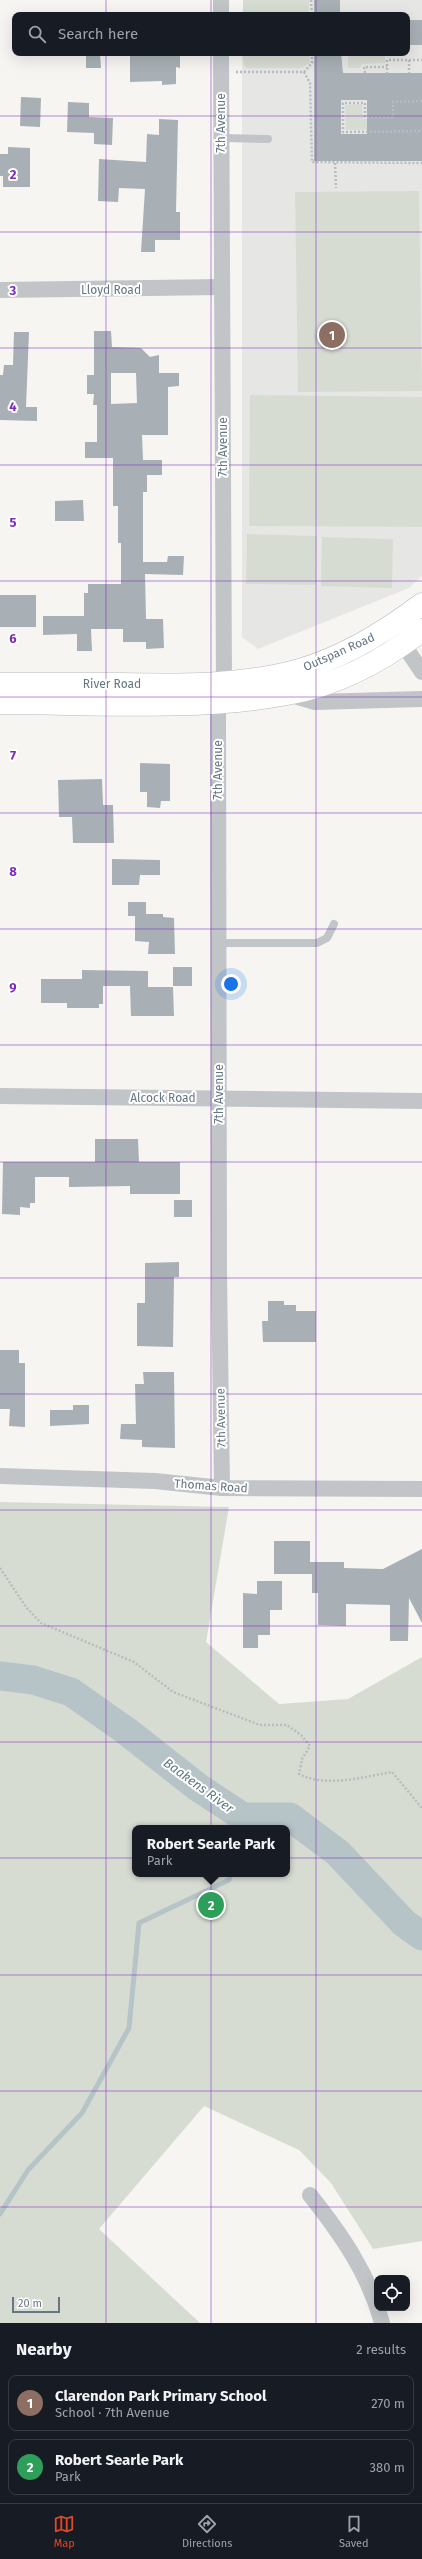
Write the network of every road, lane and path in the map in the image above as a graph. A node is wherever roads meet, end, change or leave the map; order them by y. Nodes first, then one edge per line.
1 (220, 0) edge
2 (311, 0) edge
3 (221, 12) edge
4 (312, 12) edge
5 (221, 56) edge
6 (312, 56) edge
7 (409, 60) junction
8 (422, 60) edge
9 (387, 67) junction
10 (221, 72) junction
11 (304, 72) junction
12 (409, 73) dead end
13 (365, 74) dead end
14 (387, 74) dead end
15 (422, 102) edge
16 (422, 131) edge
17 (221, 138) junction
18 (268, 139) dead end
19 (335, 163) junction
20 (422, 163) edge
21 (336, 188) dead end
22 (222, 287) junction
23 (0, 290) edge
24 (422, 604) edge
25 (422, 630) edge
26 (397, 636) junction
27 (422, 672) edge
28 (0, 684) edge
29 (221, 692) junction
30 (288, 694) junction
31 (422, 699) edge
32 (0, 703) edge
33 (334, 924) dead end
34 (219, 943) junction
35 (0, 1096) edge
36 (218, 1099) junction
37 (422, 1101) edge
38 (0, 1476) edge
39 (222, 1488) junction
40 (422, 1489) edge
41 (0, 1568) edge
42 (422, 1808) edge
43 (310, 2195) dead end
44 (382, 2323) edge

1 - 3 street
2 - 4 path
5 - 10 street, 7th Avenue
6 - 11 path
7 - 8 path
7 - 9 path
7 - 12 path
9 - 13 path
9 - 14 path
10 - 11 path
10 - 17 street, 7th Avenue
11 - 19 path
15 - 16 path
17 - 18 lane
17 - 22 street, 7th Avenue
19 - 20 path
19 - 21 path
22 - 23 street, Lloyd Road
22 - 29 street, 7th Avenue
24 - 26 main road, Outspan Road
25 - 26 main road, Outspan Road
26 - 27 street
26 - 29 main road, Outspan Road
26 - 30 main road, Outspan Road
28 - 29 main road, River Road
29 - 30 main road, Outspan Road
29 - 32 main road, River Road
29 - 34 street, 7th Avenue
30 - 31 street
33 - 34 lane
34 - 36 street, 7th Avenue
35 - 36 street, Alcock Road
36 - 37 street, Alcock Road
36 - 39 street, 7th Avenue
38 - 39 street, Thomas Road
39 - 40 street, Thomas Road
41 - 42 path
43 - 44 street

